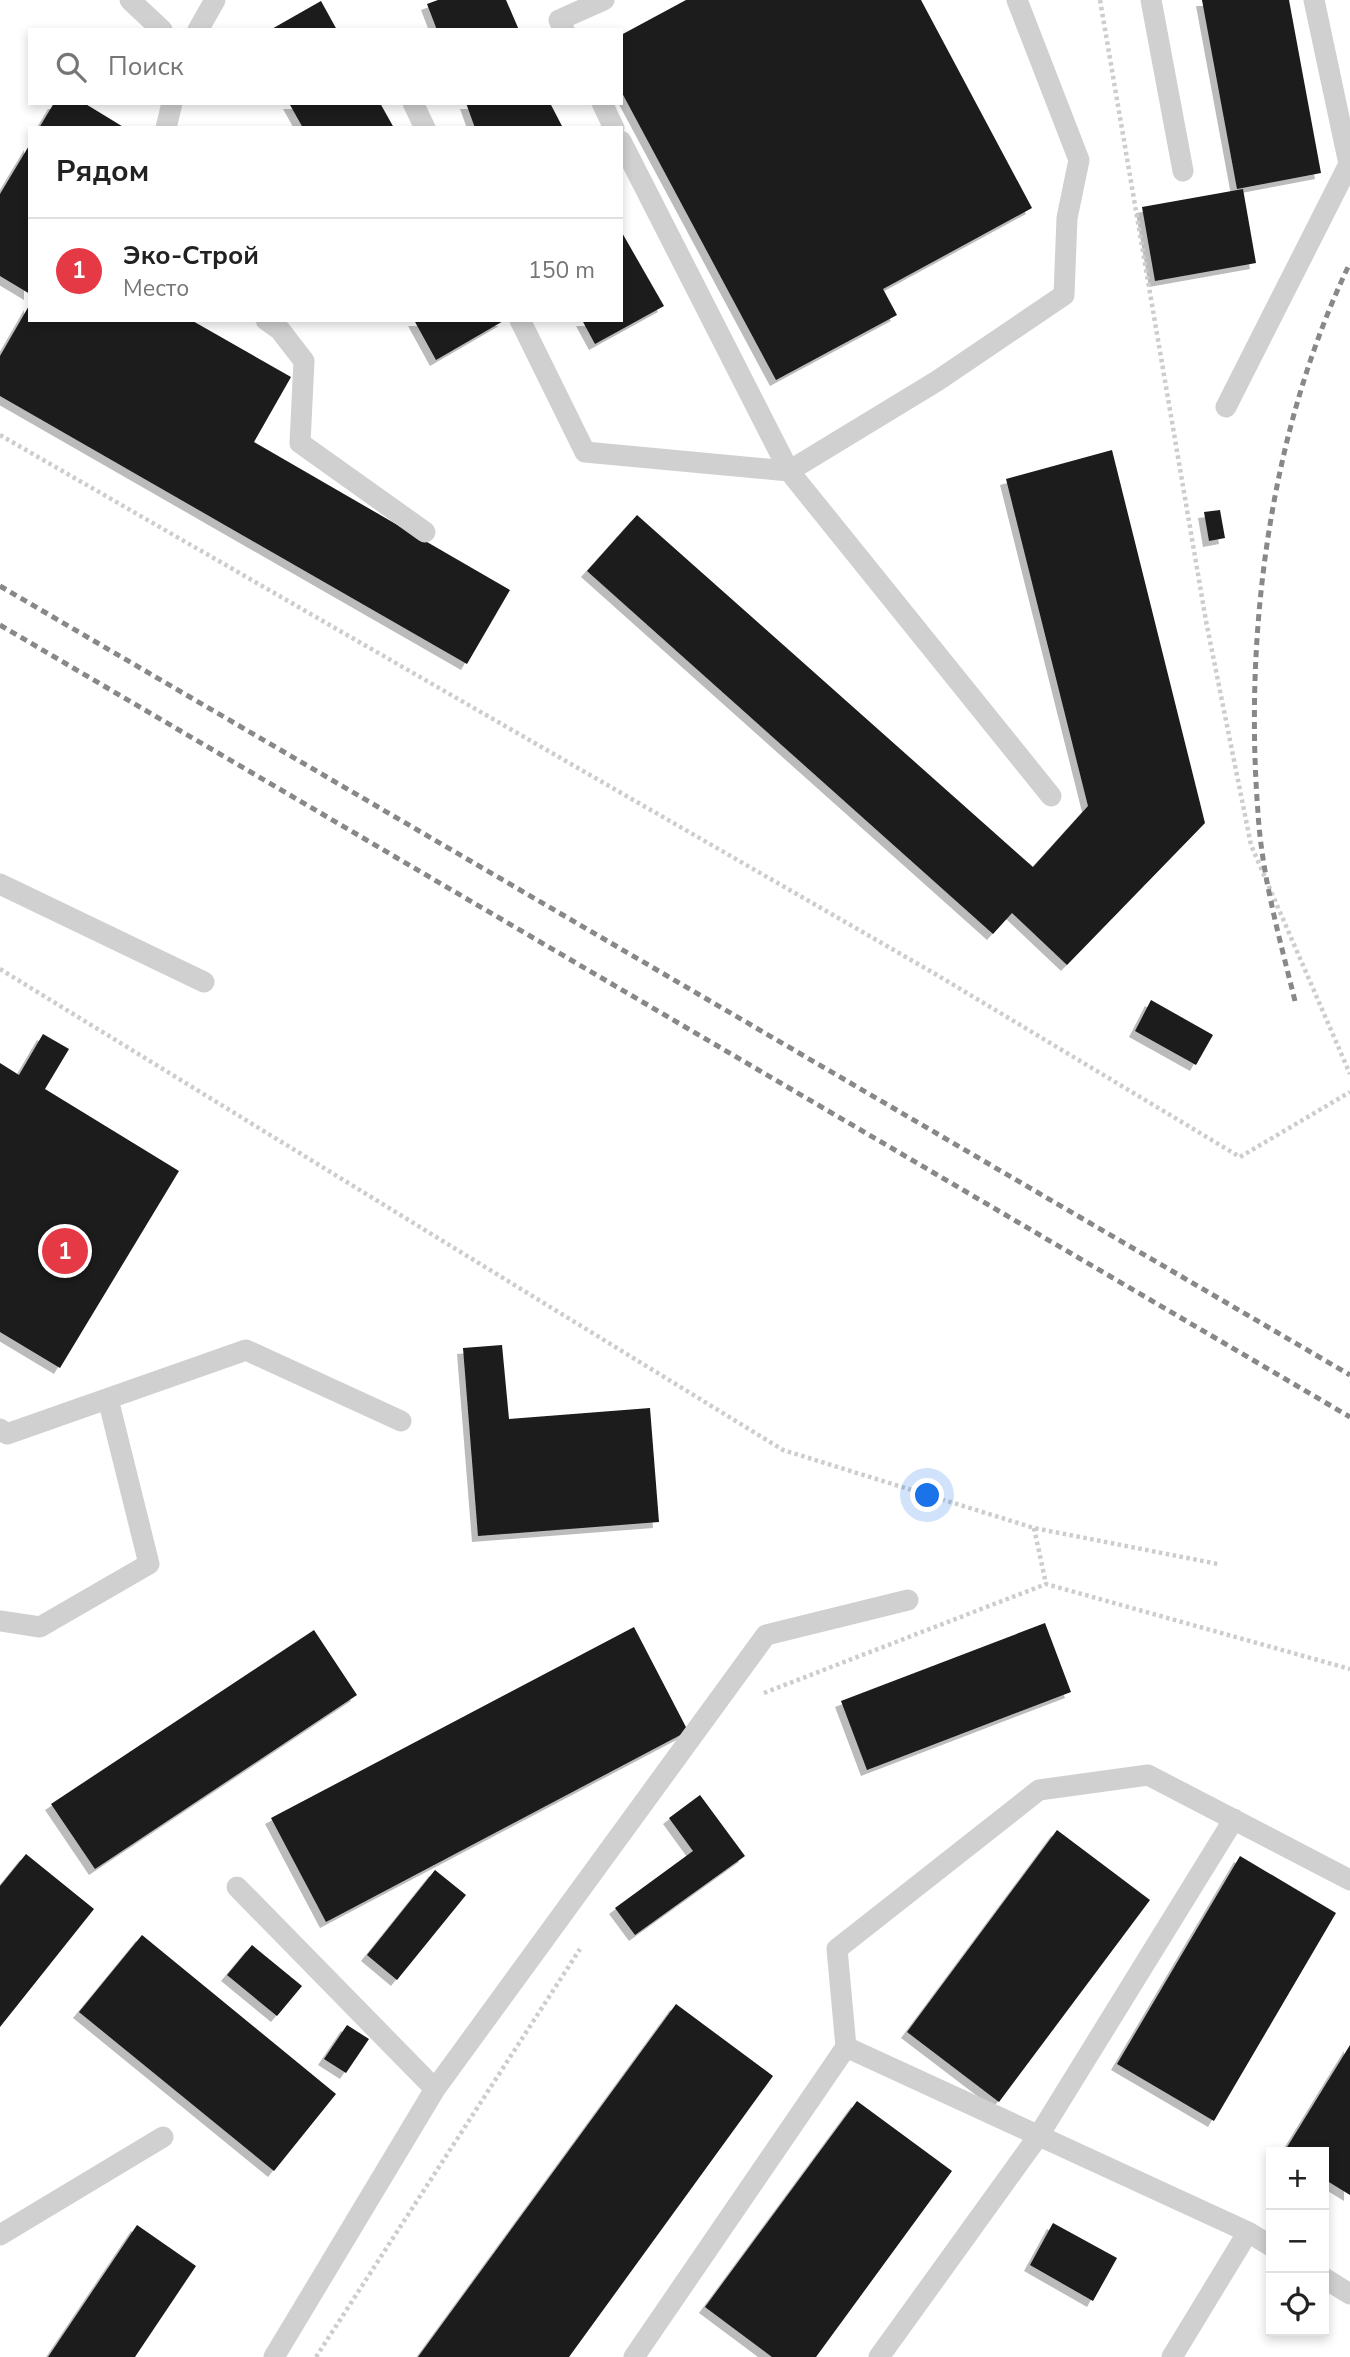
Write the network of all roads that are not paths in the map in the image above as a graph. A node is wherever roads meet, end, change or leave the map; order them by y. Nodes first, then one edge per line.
1 (130, 0) edge
2 (215, 0) edge
3 (604, 0) edge
4 (1017, 0) edge
5 (1151, 0) edge
6 (1314, 0) edge
7 (160, 28) edge
8 (199, 28) edge
9 (563, 28) edge
10 (172, 105) edge
11 (414, 105) edge
12 (603, 105) edge
13 (166, 126) edge
14 (424, 126) edge
15 (613, 126) edge
16 (1346, 137) edge
17 (623, 145) edge
18 (1183, 171) dead end
19 (269, 322) edge
20 (521, 322) edge
21 (1226, 407) dead end
22 (789, 471) junction
23 (425, 532) dead end
24 (1051, 796) dead end
25 (0, 884) edge
26 (204, 982) dead end
27 (108, 1399) junction
28 (401, 1420) dead end
29 (0, 1429) edge
30 (908, 1600) dead end
31 (0, 1621) edge
32 (1234, 1819) junction
33 (1350, 1880) edge
34 (237, 1887) dead end
35 (846, 2046) junction
36 (435, 2089) junction
37 (1040, 2135) junction
38 (163, 2137) dead end
39 (1248, 2232) junction
40 (0, 2235) edge
41 (1266, 2243) edge
42 (1329, 2281) edge
43 (1350, 2294) edge
44 (274, 2357) edge
45 (634, 2357) edge
46 (879, 2357) edge
47 (1172, 2357) edge

1 - 7 lane
2 - 8 lane
3 - 9 lane
4 - 22 lane
5 - 18 lane
6 - 16 lane
10 - 13 lane
11 - 14 lane
12 - 15 lane
16 - 21 lane
17 - 22 lane
19 - 23 lane
20 - 22 lane
22 - 24 lane
25 - 26 lane
27 - 28 lane
27 - 29 lane
27 - 31 lane
30 - 36 lane
32 - 33 lane
32 - 35 lane
32 - 37 lane
34 - 36 lane
35 - 37 lane
35 - 45 lane
36 - 44 lane
37 - 39 lane
37 - 46 lane
38 - 40 lane
39 - 41 lane
39 - 47 lane
42 - 43 lane

